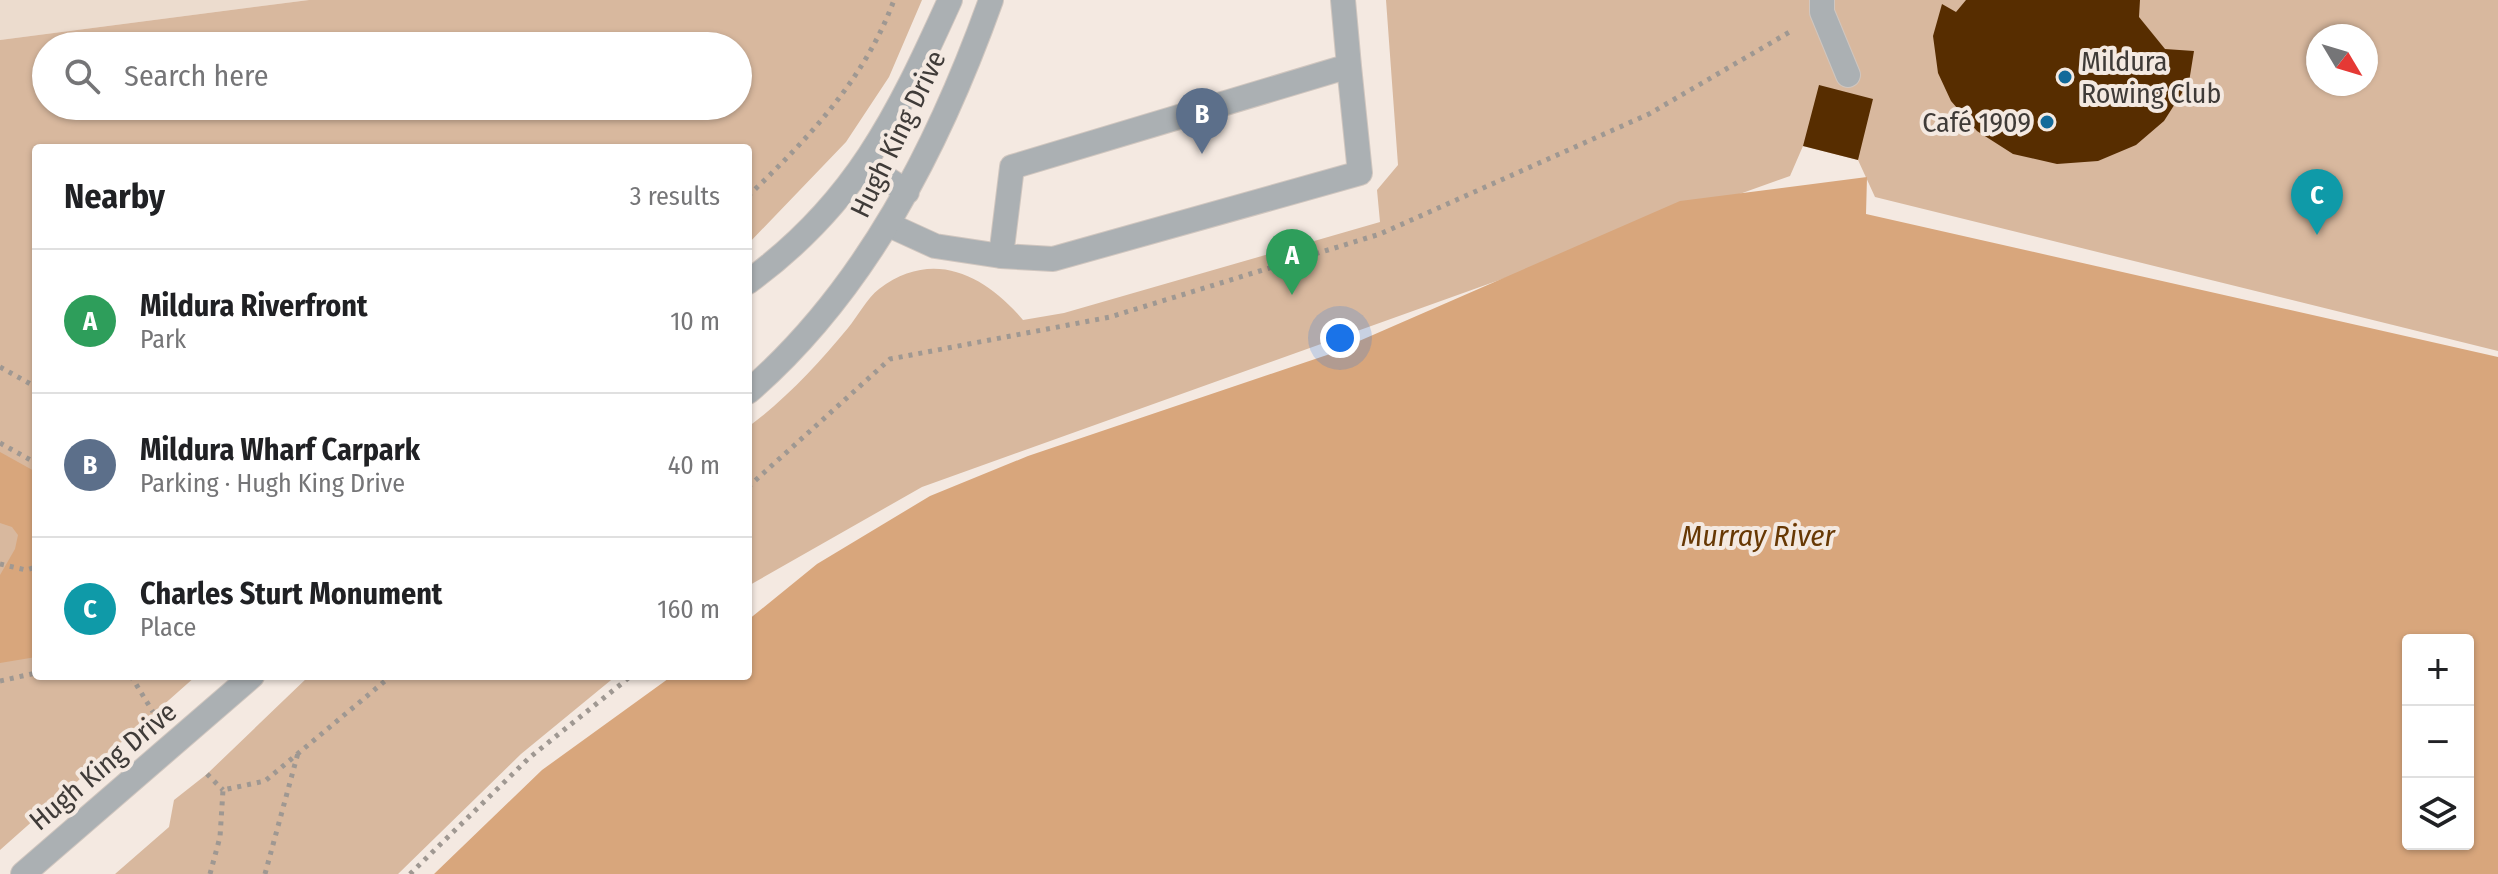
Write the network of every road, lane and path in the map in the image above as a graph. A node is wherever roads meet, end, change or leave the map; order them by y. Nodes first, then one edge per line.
1 (894, 0) edge
2 (950, 0) edge
3 (991, 0) edge
4 (1343, 0) edge
5 (1822, 6) edge
6 (1349, 66) junction
7 (1848, 75) dead end
8 (865, 164) junction
9 (752, 192) edge
10 (907, 192) junction
11 (889, 225) junction
12 (1001, 256) junction
13 (752, 279) edge
14 (0, 367) edge
15 (32, 385) edge
16 (752, 388) edge
17 (0, 443) edge
18 (32, 461) edge
19 (752, 483) edge
20 (3, 565) edge
21 (32, 568) edge
22 (32, 674) edge
23 (133, 680) edge
24 (248, 680) edge
25 (257, 680) edge
26 (386, 680) edge
27 (626, 680) edge
28 (0, 681) edge
29 (223, 703) junction
30 (153, 712) dead end
31 (298, 752) junction
32 (207, 774) dead end
33 (223, 790) junction
34 (23, 874) edge
35 (210, 874) edge
36 (265, 874) edge
37 (410, 874) edge

1 - 9 path
2 - 8 street, Hugh King Drive
3 - 10 street, Hugh King Drive
4 - 6 street
5 - 7 street
5 - 19 path
6 - 12 street
6 - 12 street
8 - 10 street
8 - 13 street, Hugh King Drive
10 - 11 street, Hugh King Drive
11 - 12 street
11 - 16 street, Hugh King Drive
14 - 15 path
17 - 18 path
20 - 21 path
22 - 28 path
23 - 30 path
24 - 29 street, Hugh King Drive
25 - 29 street, Hugh King Drive
26 - 31 path
27 - 37 path
29 - 34 street, Hugh King Drive
31 - 33 path
31 - 36 path
32 - 33 path
33 - 35 path

